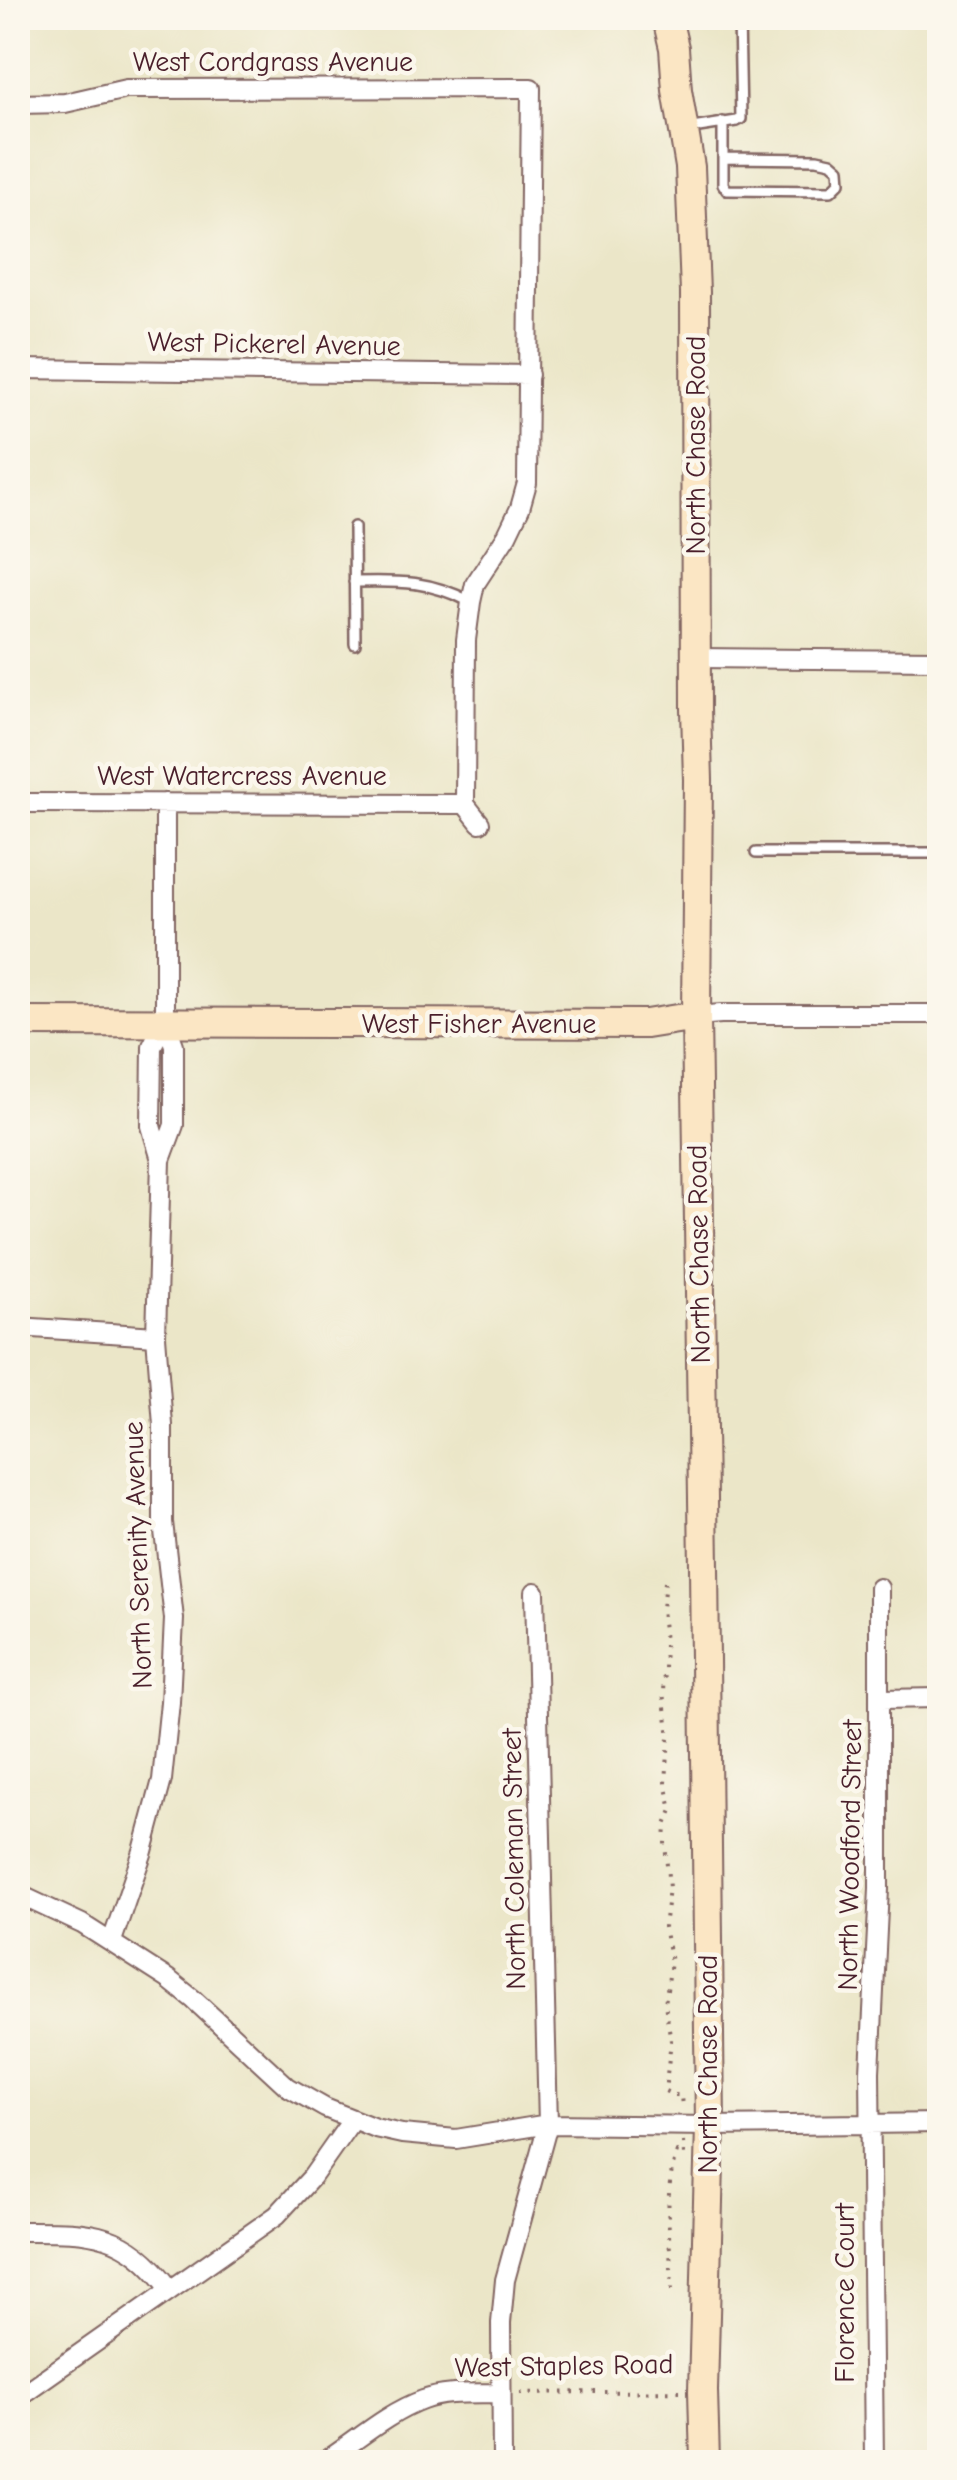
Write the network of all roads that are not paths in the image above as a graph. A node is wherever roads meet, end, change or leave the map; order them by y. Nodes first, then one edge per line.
1 (667, 18) edge
2 (683, 18) edge
3 (739, 18) edge
4 (674, 48) junction
5 (18, 104) edge
6 (723, 122) junction
7 (684, 129) junction
8 (724, 158) junction
9 (18, 369) edge
10 (529, 374) junction
11 (354, 528) dead end
12 (354, 582) junction
13 (471, 602) junction
14 (354, 644) dead end
15 (696, 658) junction
16 (940, 660) edge
17 (18, 802) edge
18 (166, 803) junction
19 (466, 804) junction
20 (480, 823) dead end
21 (756, 853) dead end
22 (940, 853) edge
23 (940, 1014) edge
24 (696, 1016) junction
25 (18, 1022) edge
26 (165, 1022) junction
27 (18, 1326) edge
28 (156, 1336) junction
29 (880, 1588) dead end
30 (535, 1592) dead end
31 (940, 1698) edge
32 (881, 1699) junction
33 (18, 1894) edge
34 (112, 1941) junction
35 (352, 2120) junction
36 (872, 2123) junction
37 (940, 2123) edge
38 (548, 2124) junction
39 (710, 2126) junction
40 (18, 2231) edge
41 (170, 2289) junction
42 (501, 2393) junction
43 (18, 2396) edge
44 (324, 2462) edge
45 (502, 2462) edge
46 (705, 2462) edge
47 (874, 2462) edge

1 - 4 street, North Chase Road
2 - 4 street, North Chase Road
3 - 6 lane
4 - 7 street, North Chase Road
5 - 10 street, West Cordgrass Avenue
6 - 7 lane
6 - 8 lane
7 - 15 street, North Chase Road
8 - 8 lane
9 - 10 street, West Pickerel Avenue
10 - 13 street
11 - 12 lane
12 - 13 lane
12 - 14 lane
13 - 19 street
15 - 16 street
15 - 24 street, North Chase Road
17 - 18 street, West Watercress Avenue
18 - 19 street, West Watercress Avenue
18 - 26 street, North Serenity Avenue
19 - 20 street
21 - 22 lane
23 - 24 street, West Fisher Avenue
24 - 26 street, West Fisher Avenue
24 - 39 street, North Chase Road
25 - 26 street, West Fisher Avenue
26 - 28 street, North Serenity Avenue
27 - 28 street
28 - 34 street, North Serenity Avenue
29 - 32 street, North Woodford Street
30 - 38 street, North Coleman Street
31 - 32 street
32 - 36 street, North Woodford Street
33 - 34 street
34 - 35 street
35 - 38 street
35 - 41 street
36 - 37 street
36 - 39 street
36 - 47 street, Florence Court
38 - 39 street
38 - 42 street, North Coleman Street
39 - 46 street, North Chase Road
40 - 41 street
41 - 43 street
42 - 44 street, West Staples Road
42 - 45 street, North Coleman Street

